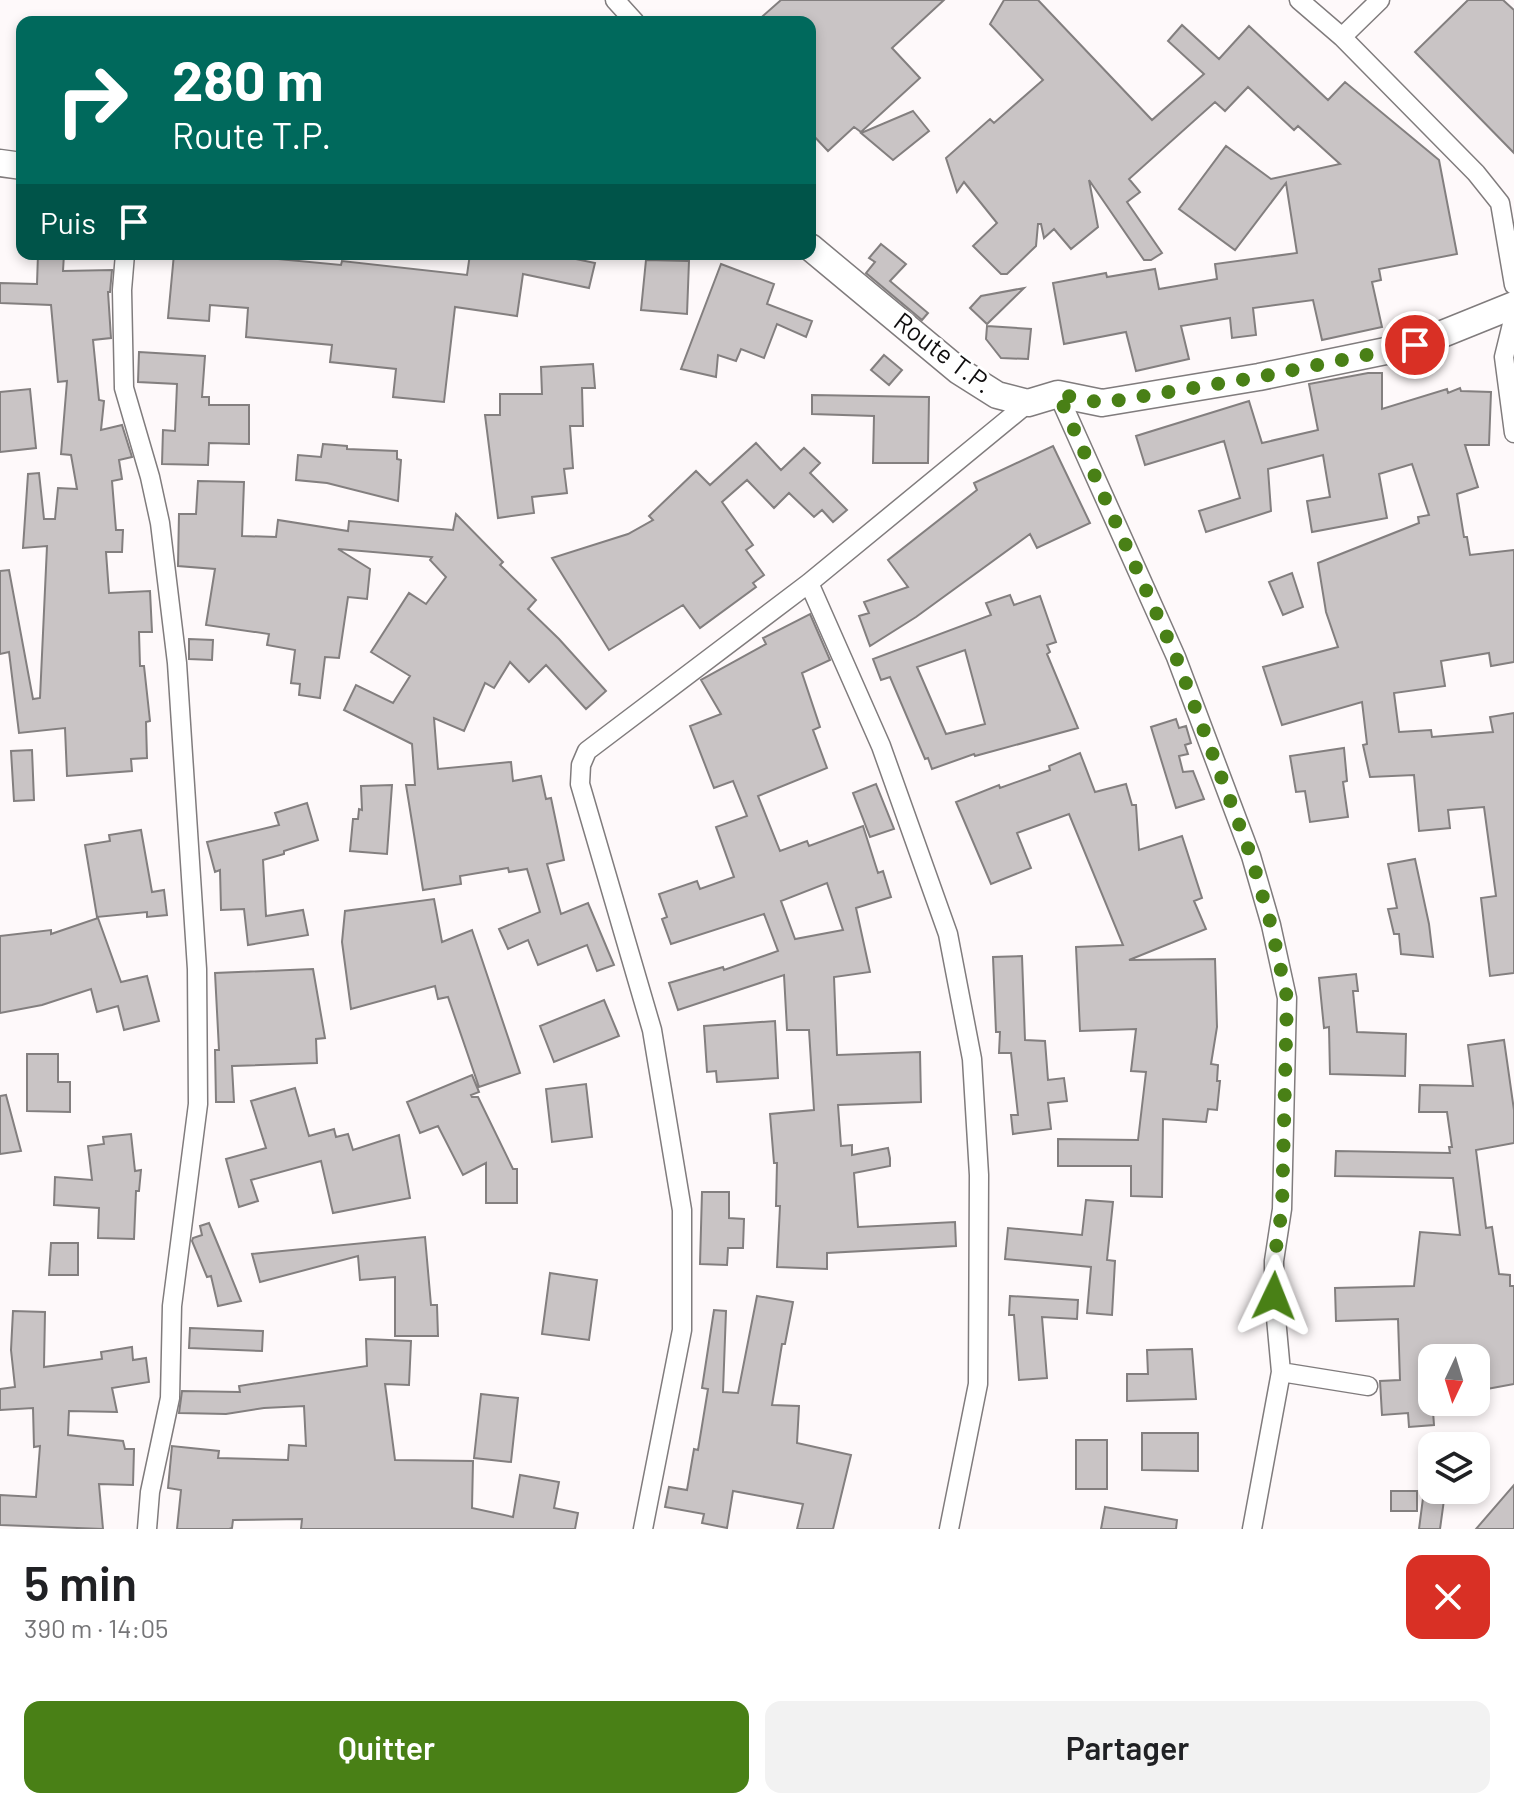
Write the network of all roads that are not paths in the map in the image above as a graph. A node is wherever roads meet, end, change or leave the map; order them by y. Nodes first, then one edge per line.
1 (615, 0) edge
2 (1299, 0) edge
3 (1380, 0) edge
4 (630, 16) edge
5 (1342, 37) junction
6 (816, 252) edge
7 (124, 260) edge
8 (1514, 285) edge
9 (1514, 305) edge
10 (1514, 316) edge
11 (1058, 394) junction
12 (1028, 403) junction
13 (1514, 433) edge
14 (809, 583) junction
15 (1281, 1372) junction
16 (1368, 1386) dead end
17 (147, 1529) edge
18 (643, 1529) edge
19 (949, 1529) edge
20 (1252, 1529) edge

1 - 4 street
2 - 5 street
3 - 5 street
5 - 8 street
6 - 12 street, Route T.P.
7 - 17 street
9 - 11 street
10 - 13 street
11 - 12 street
11 - 15 street
12 - 14 street
14 - 18 street
14 - 19 street
15 - 16 street
15 - 20 street

